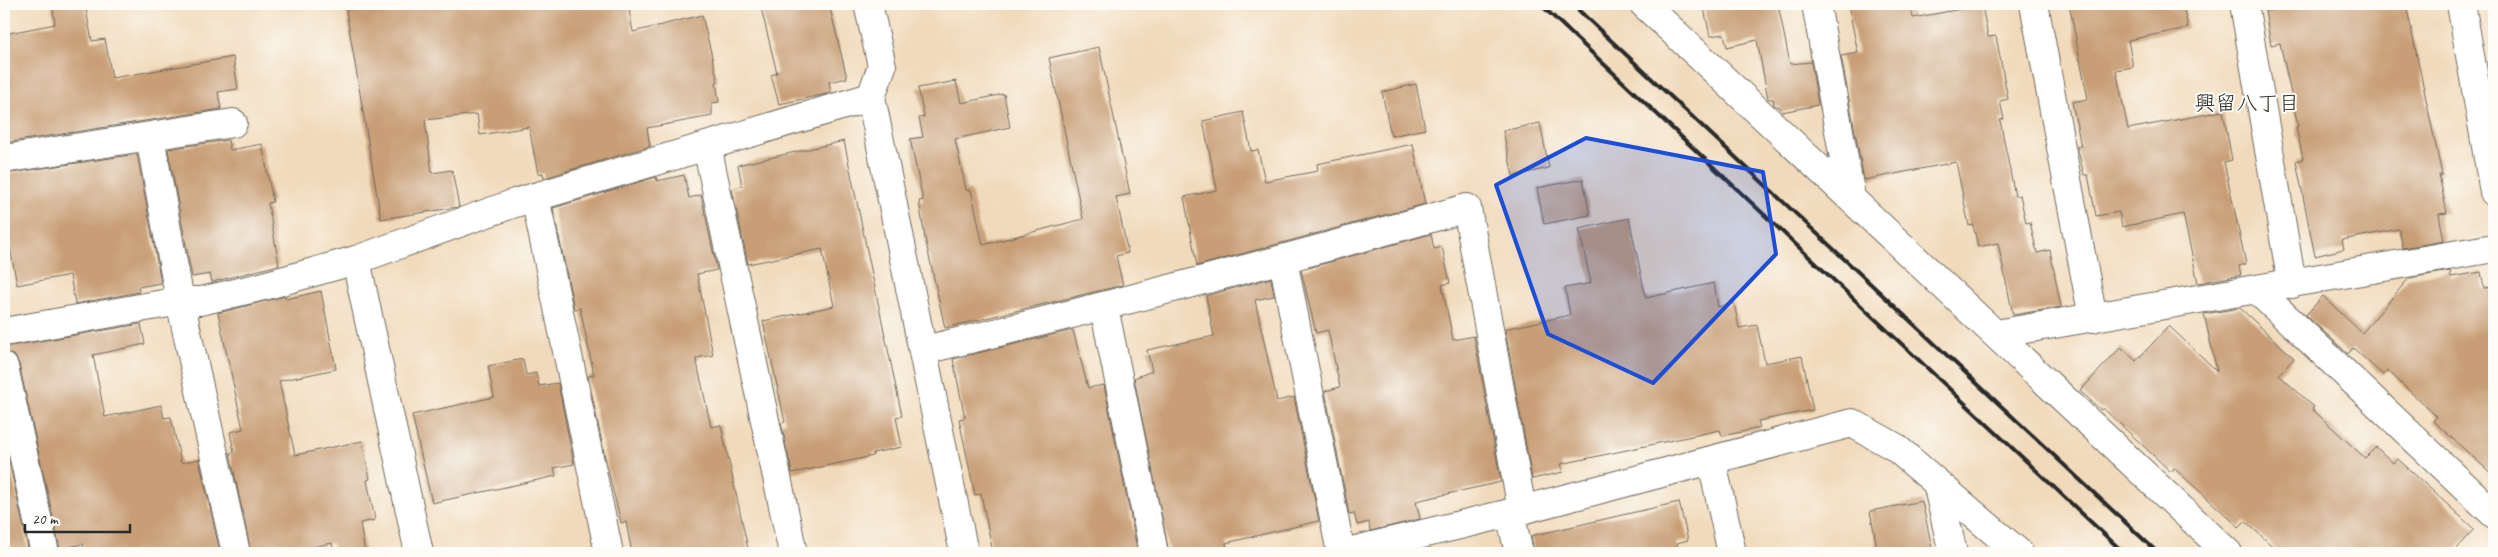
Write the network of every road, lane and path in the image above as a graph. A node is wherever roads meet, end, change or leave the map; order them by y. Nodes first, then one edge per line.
1 (868, 4) edge
2 (1644, 4) edge
3 (1816, 4) edge
4 (2034, 4) edge
5 (2244, 4) edge
6 (2461, 4) edge
7 (871, 97) junction
8 (233, 123) dead end
9 (150, 137) junction
10 (707, 146) junction
11 (4, 159) edge
12 (2494, 192) edge
13 (535, 197) junction
14 (1851, 197) junction
15 (2494, 248) edge
16 (356, 260) junction
17 (1283, 260) junction
18 (2292, 284) junction
19 (2257, 290) junction
20 (180, 300) junction
21 (1104, 307) junction
22 (2092, 318) junction
23 (4, 332) edge
24 (1996, 334) junction
25 (924, 350) junction
26 (4, 367) edge
27 (1712, 462) junction
28 (1937, 483) junction
29 (1516, 512) junction
30 (2494, 514) edge
31 (45, 553) edge
32 (236, 553) edge
33 (420, 553) edge
34 (609, 553) edge
35 (793, 553) edge
36 (964, 553) edge
37 (1154, 553) edge
38 (1342, 553) edge
39 (1519, 553) edge
40 (1732, 553) edge
41 (1953, 553) edge
42 (2019, 553) edge
43 (2228, 553) edge

1 - 7 street
2 - 14 street
3 - 14 street
4 - 22 street
5 - 18 street
6 - 12 street
7 - 10 street
7 - 25 street
8 - 9 street
9 - 11 street
9 - 20 street
10 - 13 street
10 - 35 street
13 - 16 street
13 - 34 street
14 - 24 street
15 - 18 street
16 - 20 street
16 - 33 street
17 - 21 street
17 - 29 street
17 - 38 street
18 - 19 street
19 - 22 street
19 - 30 street
20 - 23 street
20 - 32 street
21 - 25 street
21 - 37 street
22 - 24 street
24 - 43 street
25 - 36 street
26 - 31 street
27 - 28 street
27 - 29 street
27 - 40 street
28 - 41 street
28 - 42 street
29 - 38 street
29 - 39 street

